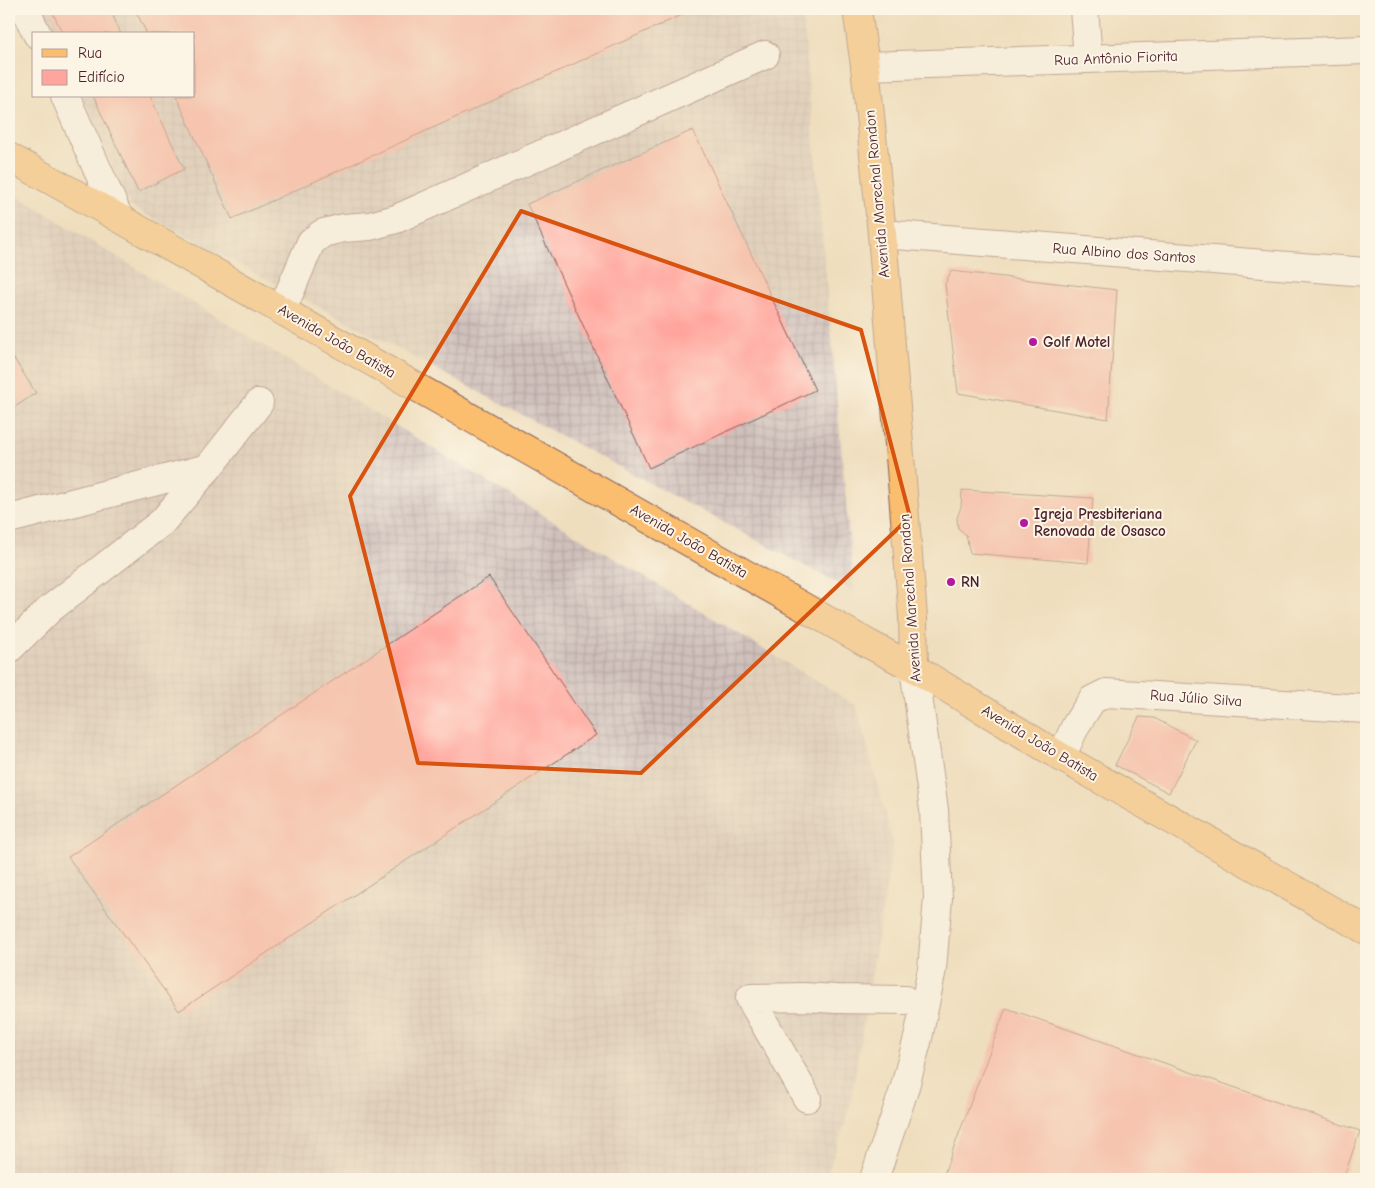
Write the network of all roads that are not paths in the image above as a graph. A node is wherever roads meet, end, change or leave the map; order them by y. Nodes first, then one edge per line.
1 (25, 9) edge
2 (857, 9) edge
3 (1084, 9) edge
4 (35, 32) edge
5 (1366, 50) edge
6 (765, 55) dead end
7 (1088, 58) junction
8 (865, 66) junction
9 (66, 98) edge
10 (9, 157) edge
11 (120, 218) junction
12 (882, 234) junction
13 (1366, 272) edge
14 (282, 310) junction
15 (259, 403) dead end
16 (208, 468) junction
17 (9, 519) edge
18 (9, 649) edge
19 (914, 668) junction
20 (1366, 709) edge
21 (1061, 757) junction
22 (1366, 930) edge
23 (905, 1000) dead end
24 (807, 1098) dead end
25 (874, 1179) edge

1 - 4 street
2 - 8 main road, Avenida Marechal Rondon
3 - 7 street
5 - 7 street, Rua Antônio Fiorita
6 - 14 street
7 - 8 street, Rua Antônio Fiorita
8 - 12 main road, Avenida Marechal Rondon
9 - 11 street
10 - 11 main road, Avenida João Batista
11 - 14 main road, Avenida João Batista
12 - 13 street, Rua Albino dos Santos
12 - 19 main road, Avenida Marechal Rondon
14 - 19 main road, Avenida João Batista
15 - 16 street
16 - 17 street
16 - 18 street
19 - 21 main road, Avenida João Batista
19 - 25 street, Avenida Marechal Rondon
20 - 21 street, Rua Júlio Silva
21 - 22 main road, Avenida João Batista
23 - 24 street

